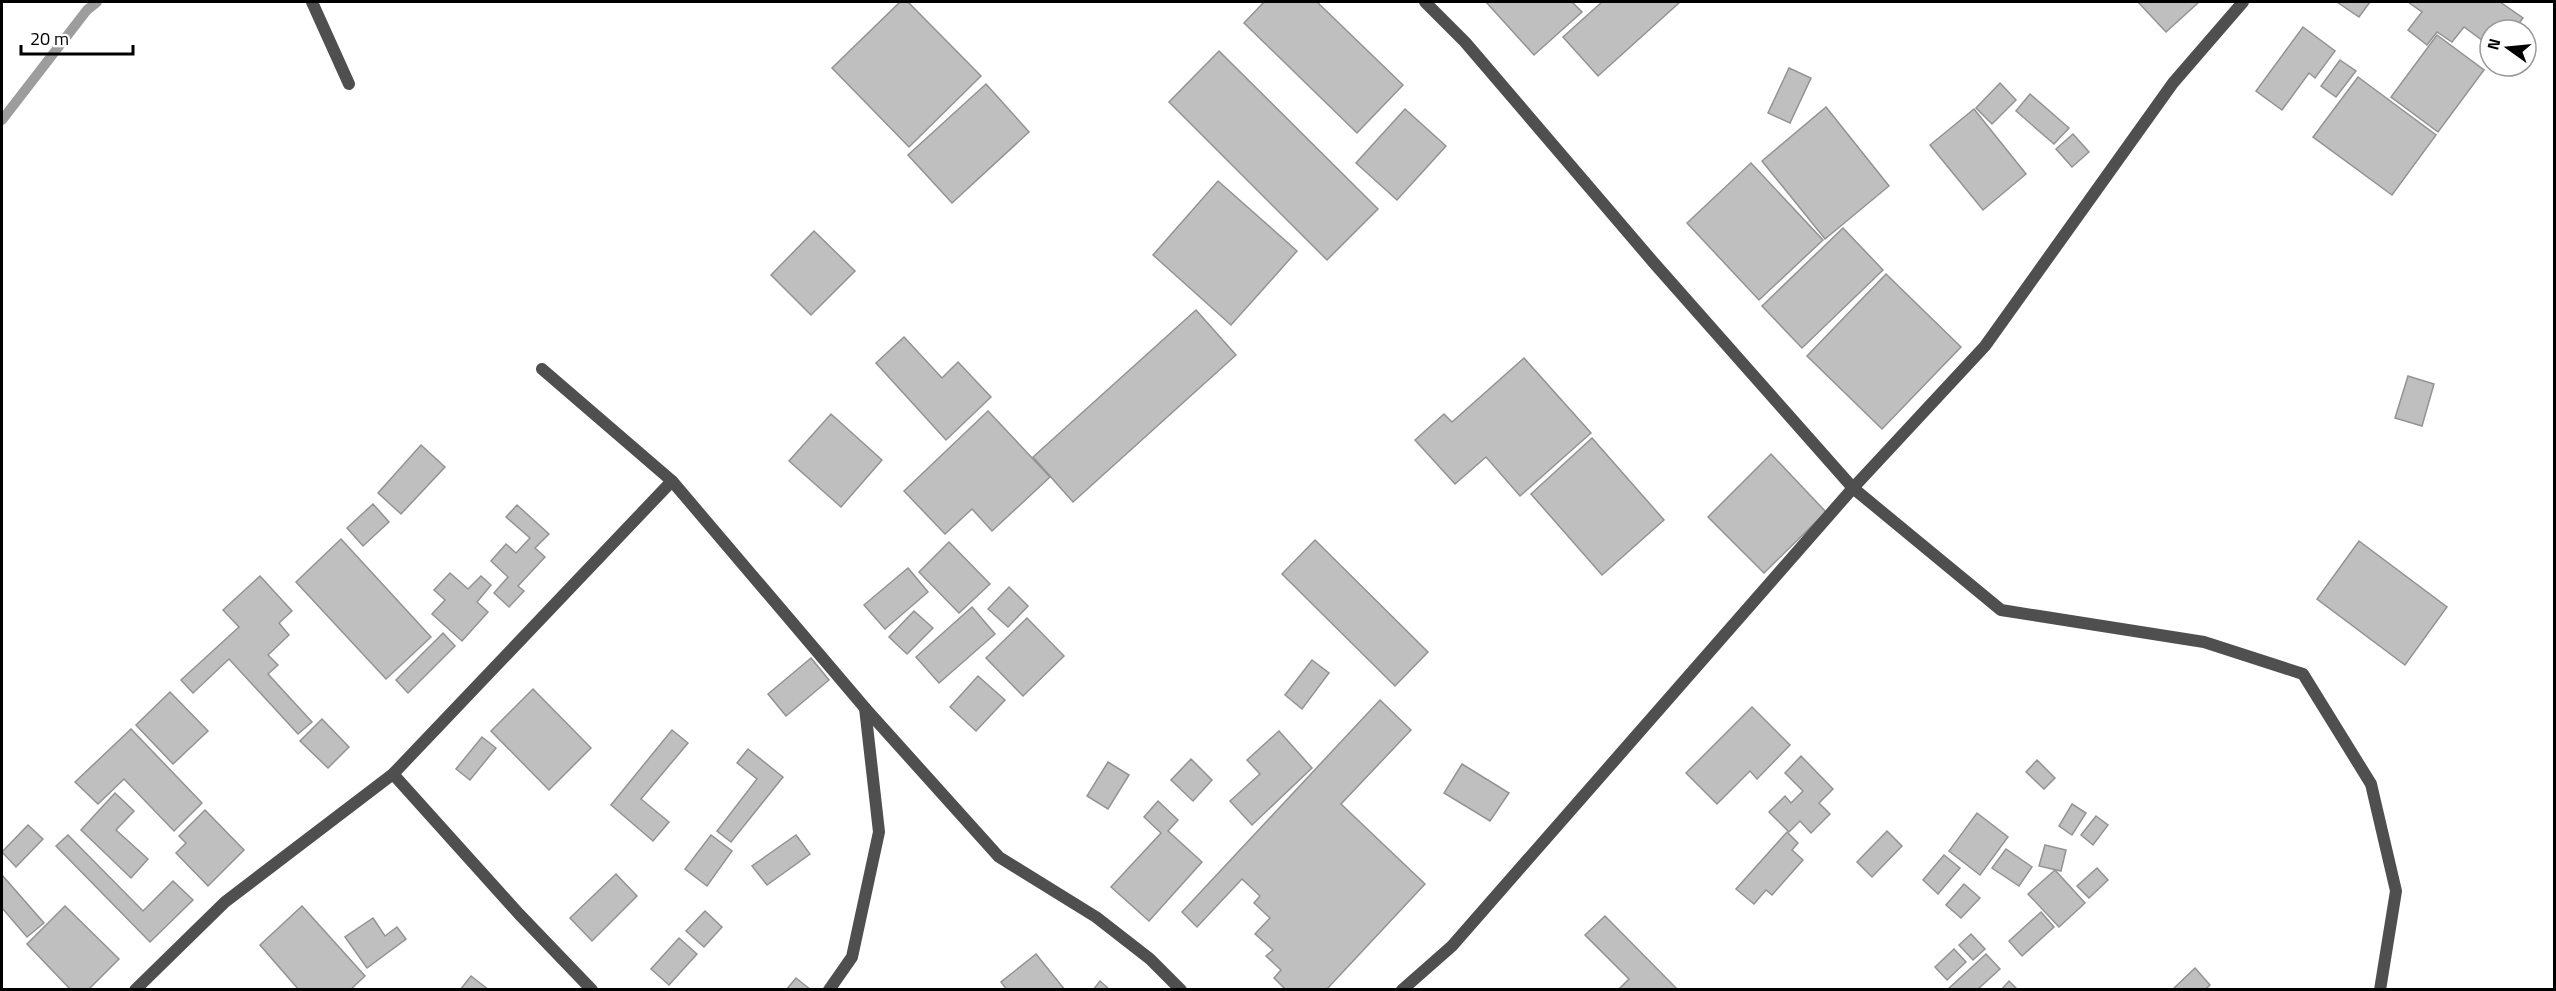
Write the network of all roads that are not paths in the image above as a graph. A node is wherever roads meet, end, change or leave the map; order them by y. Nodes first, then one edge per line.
1 (312, 2) edge
2 (1425, 2) edge
3 (2243, 2) edge
4 (349, 84) dead end
5 (542, 369) dead end
6 (672, 481) junction
7 (1853, 488) junction
8 (865, 708) junction
9 (393, 774) junction
10 (135, 990) edge
11 (592, 990) edge
12 (829, 990) edge
13 (1181, 990) edge
14 (1402, 990) edge
15 (2380, 990) edge

1 - 4 street
2 - 7 street
3 - 7 street
5 - 6 street
6 - 8 street
6 - 9 street
7 - 14 street
7 - 15 street
8 - 12 street
8 - 13 street
9 - 10 street
9 - 11 street

